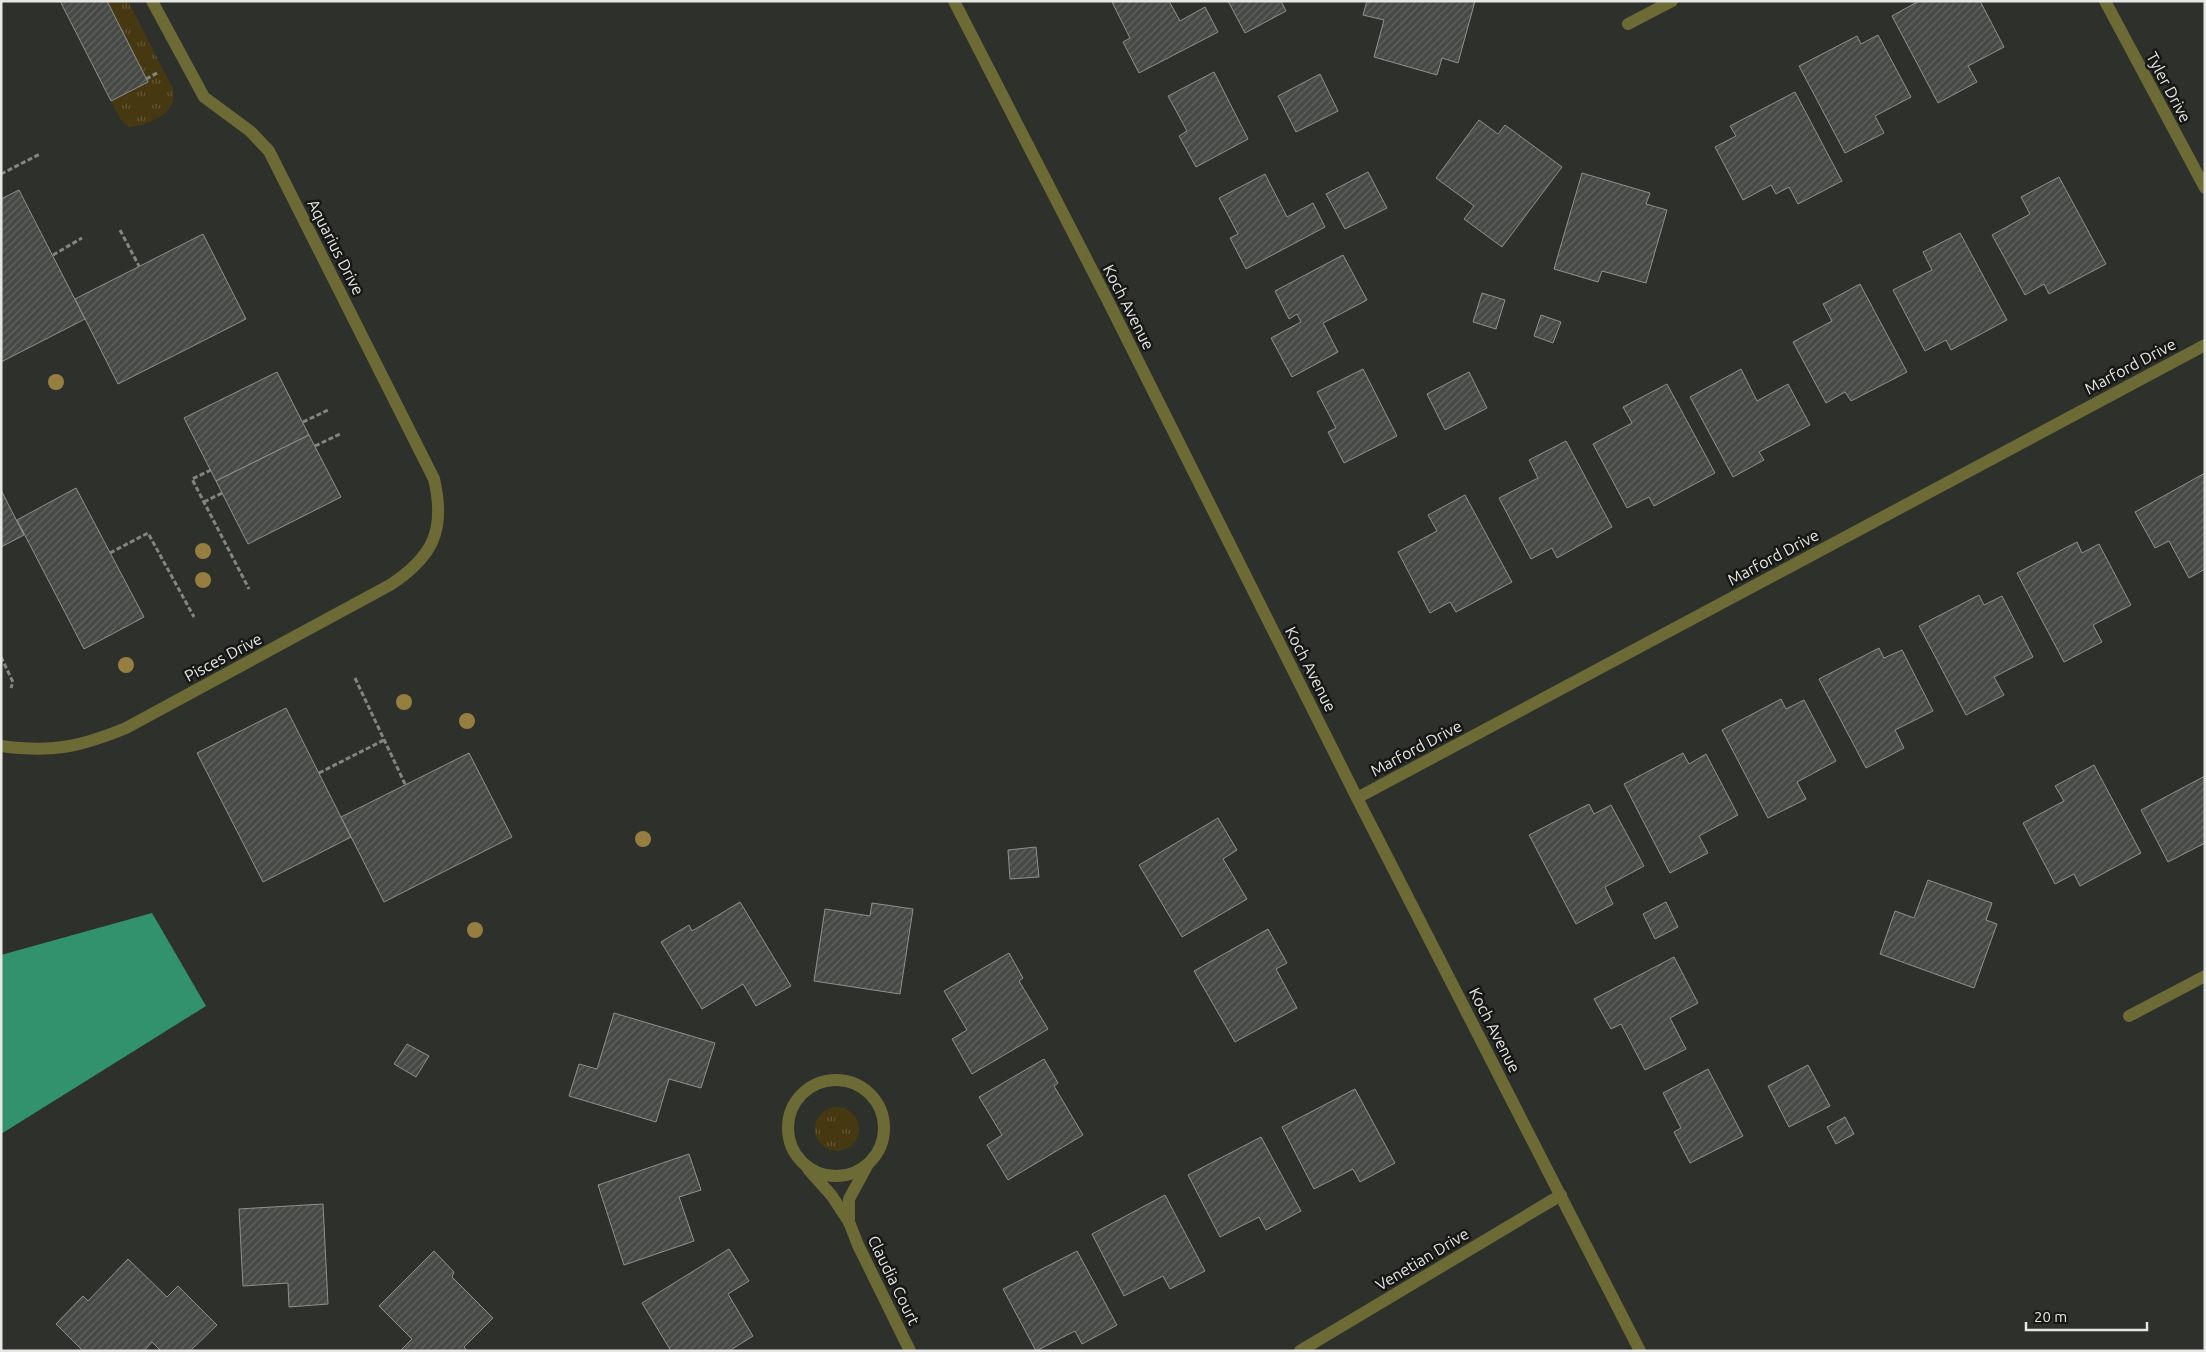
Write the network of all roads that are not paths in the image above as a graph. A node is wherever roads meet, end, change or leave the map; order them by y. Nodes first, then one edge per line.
1 (152, 1) edge
2 (954, 1) edge
3 (1672, 1) edge
4 (2105, 1) edge
5 (1628, 24) dead end
6 (2205, 188) edge
7 (2205, 345) edge
8 (434, 537) joint
9 (1, 746) edge
10 (1357, 798) junction
11 (2205, 976) edge
12 (2129, 1016) dead end
13 (800, 1159) junction
14 (869, 1163) junction
15 (1562, 1195) junction
16 (849, 1222) junction
17 (910, 1351) edge
18 (1300, 1351) edge
19 (1640, 1351) edge

1 - 8 street, Aquarius Drive
2 - 10 street, Koch Avenue
3 - 5 street
4 - 6 street, Tyler Drive
7 - 10 street, Marford Drive
8 - 9 street, Pisces Drive
10 - 15 street, Koch Avenue
11 - 12 street
13 - 14 street
13 - 14 street, Claudia Court
13 - 16 street, Claudia Court
14 - 16 street, Claudia Court
15 - 18 street, Venetian Drive
15 - 19 street, Koch Avenue
16 - 17 street, Claudia Court

